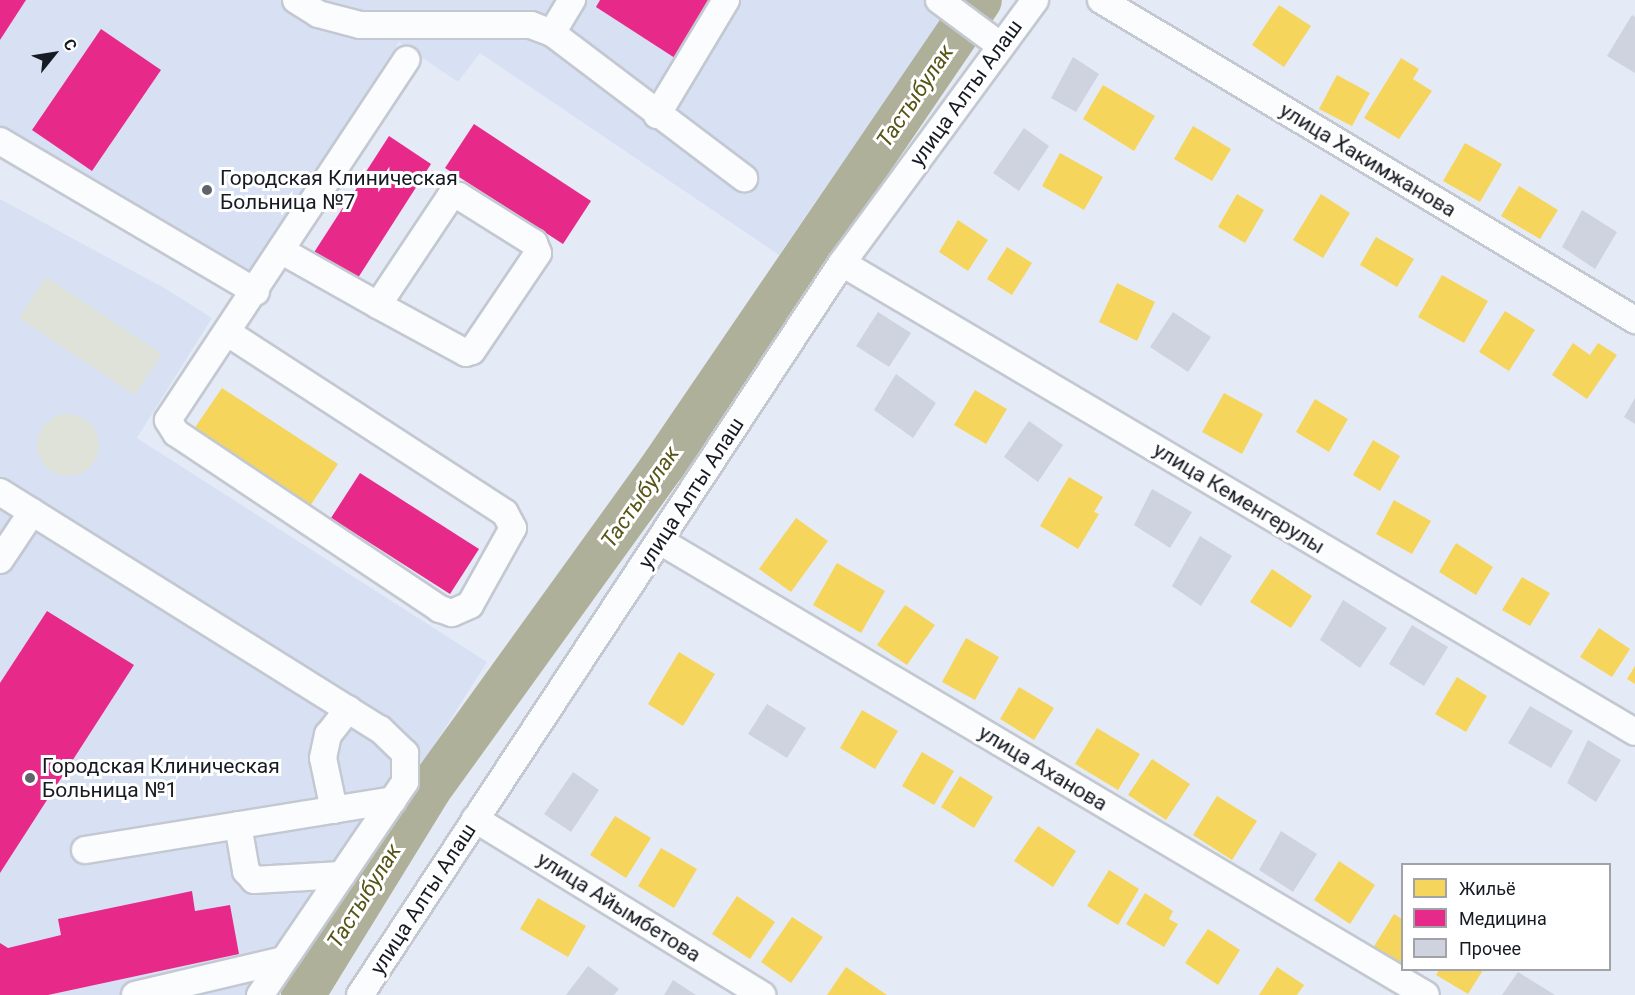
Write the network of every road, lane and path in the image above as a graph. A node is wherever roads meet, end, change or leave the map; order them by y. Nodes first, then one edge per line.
1 (296, 0) edge
2 (572, 0) edge
3 (726, 0) edge
4 (1035, 0) edge
5 (1101, 0) edge
6 (947, 5) edge
7 (323, 7) edge
8 (552, 33) junction
9 (1001, 46) junction
10 (406, 60) dead end
11 (657, 115) junction
12 (0, 141) edge
13 (744, 178) dead end
14 (282, 251) junction
15 (842, 263) junction
16 (256, 292) junction
17 (378, 305) junction
18 (1635, 320) edge
19 (228, 333) junction
20 (0, 492) edge
21 (32, 512) junction
22 (660, 541) junction
23 (0, 560) edge
24 (348, 709) junction
25 (1635, 732) edge
26 (393, 800) junction
27 (334, 810) junction
28 (475, 819) junction
29 (238, 825) junction
30 (85, 850) dead end
31 (342, 874) junction
32 (284, 960) junction
33 (135, 995) edge
34 (260, 995) edge
35 (360, 995) edge
36 (762, 995) edge
37 (1426, 995) edge

1 - 7 street
2 - 8 street
3 - 11 street
4 - 9 street, улица Алты Алаш
5 - 18 street, улица Хакимжанова
6 - 9 street
7 - 8 street
8 - 11 street
9 - 15 street, улица Алты Алаш
10 - 14 street
11 - 13 street
12 - 16 street
14 - 16 street
14 - 17 street
15 - 22 street, улица Алты Алаш
15 - 25 street, улица Кеменгерулы
16 - 19 street
17 - 17 street
19 - 19 street
20 - 21 street
21 - 23 street
21 - 24 street
22 - 28 street, улица Алты Алаш
22 - 37 street, улица Аханова
24 - 26 street
24 - 27 street
26 - 27 street
26 - 31 street
27 - 29 street
28 - 35 street, улица Алты Алаш
28 - 36 street, улица Айымбетова
29 - 30 street
29 - 31 street
31 - 32 street
32 - 33 street
32 - 34 street

